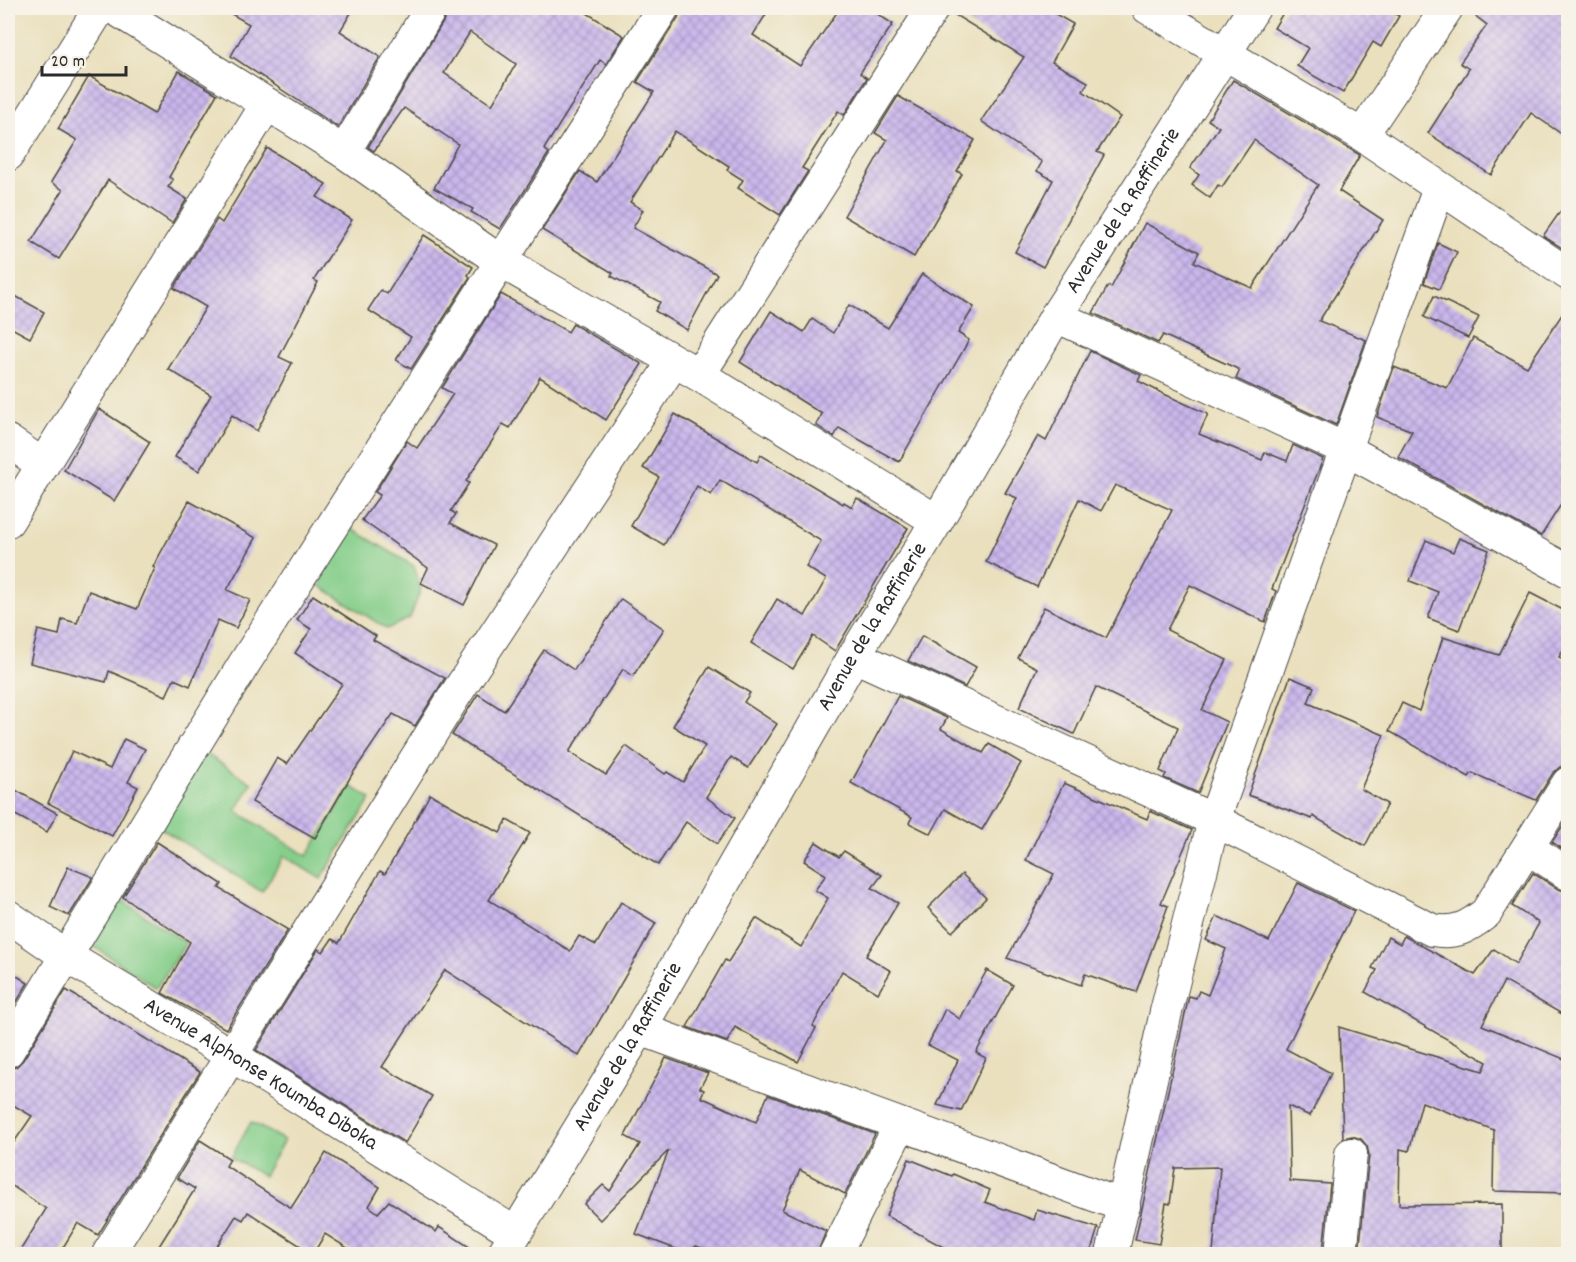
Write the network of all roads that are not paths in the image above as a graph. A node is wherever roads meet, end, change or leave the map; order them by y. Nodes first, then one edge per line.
1 (100, 8) edge
2 (114, 8) edge
3 (431, 8) edge
4 (663, 8) edge
5 (933, 8) edge
6 (1148, 8) edge
7 (1254, 8) edge
8 (1447, 8) edge
9 (1226, 52) junction
10 (267, 104) junction
11 (1362, 135) junction
12 (344, 152) junction
13 (8, 155) edge
14 (1439, 188) junction
15 (500, 261) junction
16 (1568, 273) edge
17 (1056, 316) junction
18 (686, 368) junction
19 (8, 441) edge
20 (1345, 449) junction
21 (43, 465) junction
22 (8, 521) edge
23 (938, 521) junction
24 (1569, 571) edge
25 (854, 656) junction
26 (1569, 783) edge
27 (1215, 820) junction
28 (1528, 848) junction
29 (1569, 874) edge
30 (8, 916) edge
31 (66, 956) junction
32 (640, 1029) junction
33 (8, 1051) edge
34 (231, 1055) junction
35 (900, 1125) junction
36 (1351, 1154) dead end
37 (1124, 1206) junction
38 (509, 1244) edge
39 (108, 1254) edge
40 (835, 1254) edge
41 (1112, 1254) edge
42 (1341, 1254) edge

1 - 13 street
2 - 10 street
3 - 12 street
4 - 15 street
5 - 18 street
6 - 9 street
7 - 9 street, Avenue de la Raffinerie
8 - 11 street
9 - 11 street
9 - 17 street, Avenue de la Raffinerie
10 - 12 street
10 - 21 street
11 - 14 street
12 - 15 street
14 - 16 street
14 - 20 street
15 - 18 street
15 - 31 street
17 - 20 street
17 - 23 street, Avenue de la Raffinerie
18 - 23 street
18 - 34 street
19 - 21 street
20 - 24 street
20 - 27 street
21 - 22 street
23 - 25 street, Avenue de la Raffinerie
25 - 27 street
25 - 32 street, Avenue de la Raffinerie
26 - 28 street
27 - 28 street
27 - 37 street
28 - 29 street
30 - 31 street, Avenue Alphonse Koumba Diboka
31 - 33 street
31 - 34 street, Avenue Alphonse Koumba Diboka
32 - 35 street
32 - 38 street, Avenue de la Raffinerie
34 - 38 street, Avenue Alphonse Koumba Diboka
34 - 39 street
35 - 37 street
35 - 40 street
36 - 42 street
37 - 41 street

